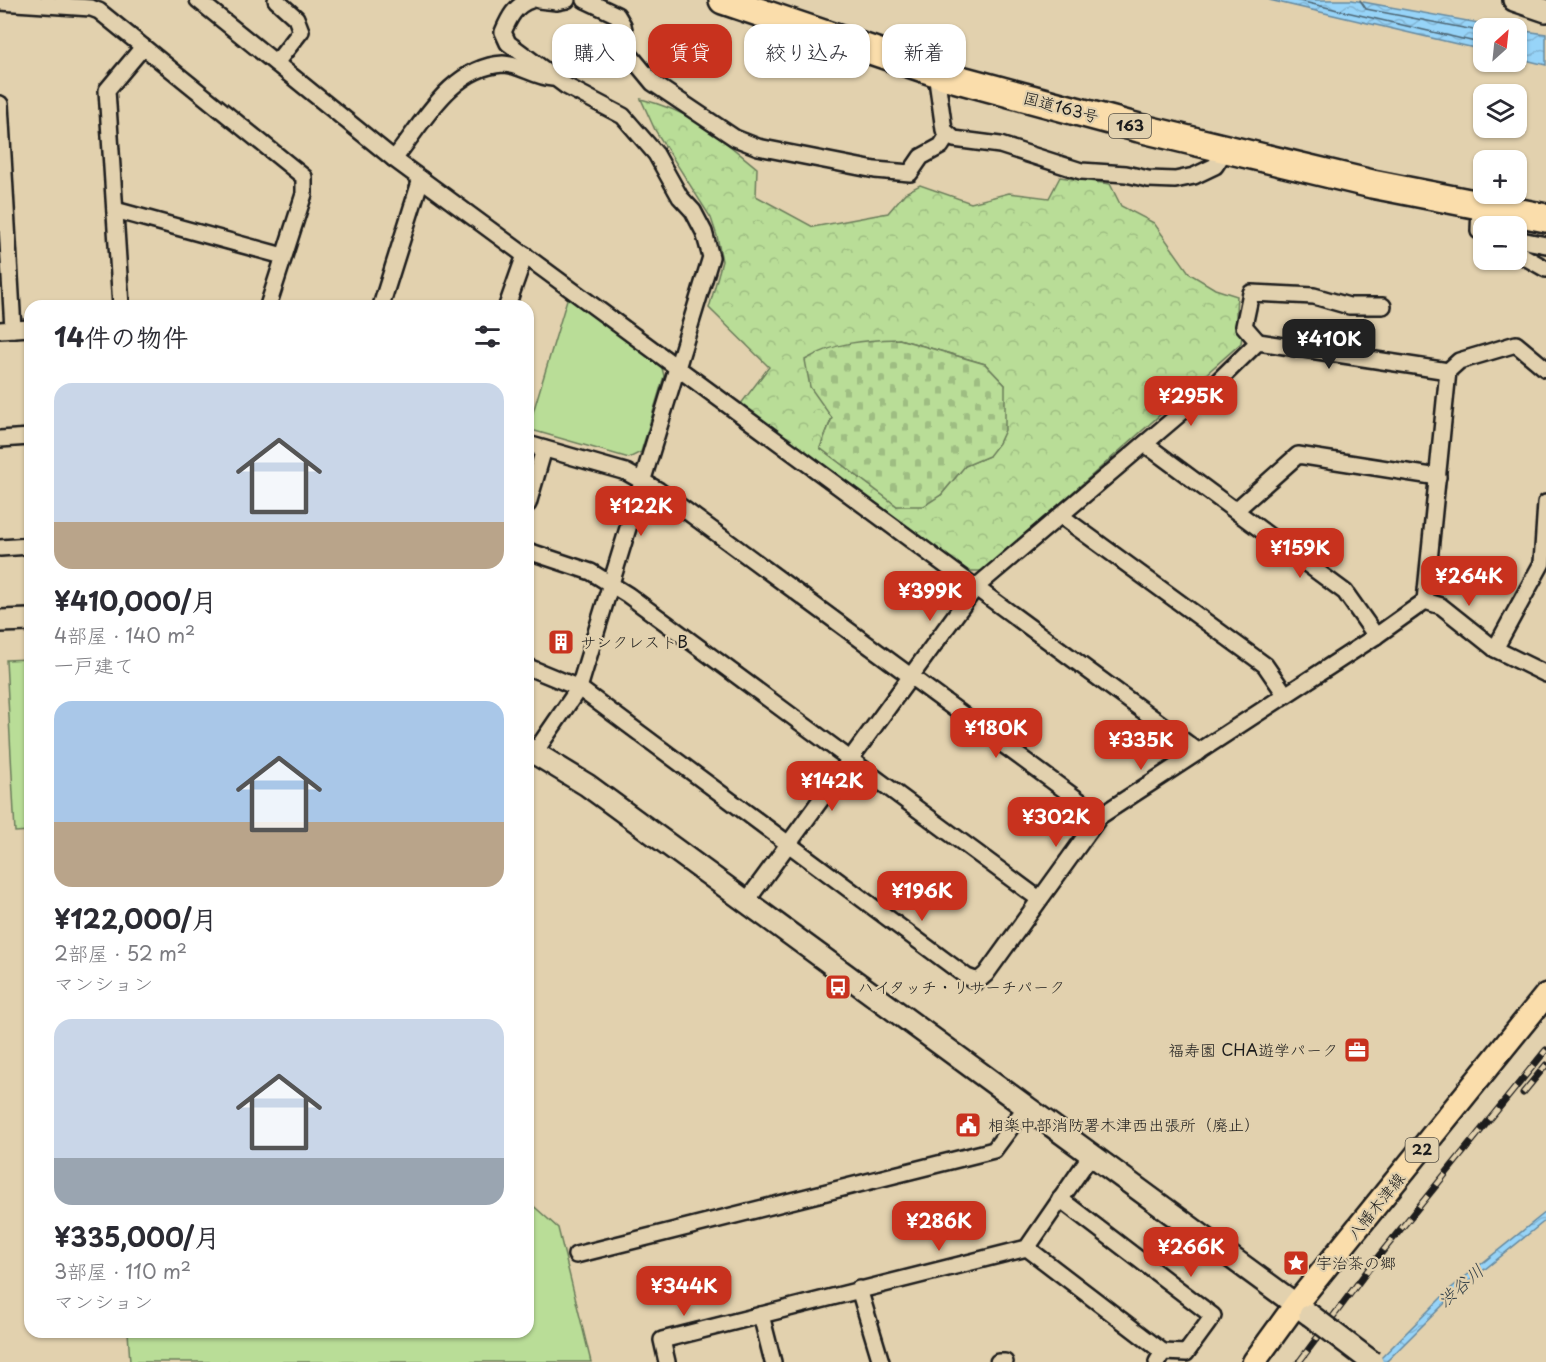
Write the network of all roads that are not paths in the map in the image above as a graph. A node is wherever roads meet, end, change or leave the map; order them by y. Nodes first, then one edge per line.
1 (198, 0) edge
2 (276, 0) edge
3 (531, 0) edge
4 (539, 0) edge
5 (567, 0) edge
6 (585, 0) edge
7 (723, 0) edge
8 (1514, 0) edge
9 (0, 2) edge
10 (1546, 11) edge
11 (143, 48) junction
12 (882, 54) edge
13 (276, 63) junction
14 (552, 75) edge
15 (552, 78) edge
16 (556, 78) edge
17 (937, 78) edge
18 (955, 78) edge
19 (0, 104) edge
20 (948, 135) junction
21 (1226, 149) junction
22 (394, 159) junction
23 (421, 179) junction
24 (115, 210) junction
25 (1546, 218) edge
26 (1527, 220) edge
27 (1473, 224) edge
28 (1527, 241) edge
29 (1546, 245) edge
30 (525, 255) junction
31 (283, 256) junction
32 (1527, 258) edge
33 (1546, 268) edge
34 (121, 300) edge
35 (270, 300) edge
36 (383, 300) edge
37 (509, 300) edge
38 (1383, 306) dead end
39 (24, 328) edge
40 (6, 330) edge
41 (1258, 342) junction
42 (676, 368) junction
43 (1546, 369) edge
44 (1448, 371) junction
45 (24, 437) edge
46 (0, 439) edge
47 (1145, 444) junction
48 (534, 446) edge
49 (544, 449) junction
50 (1438, 477) junction
51 (641, 480) junction
52 (534, 483) edge
53 (1546, 503) edge
54 (1236, 510) junction
55 (1061, 516) junction
56 (24, 546) edge
57 (0, 548) edge
58 (534, 553) edge
59 (610, 584) junction
60 (976, 587) junction
61 (1425, 601) junction
62 (24, 620) edge
63 (0, 621) edge
64 (1376, 636) junction
65 (1495, 649) junction
66 (534, 669) edge
67 (1546, 674) edge
68 (911, 676) junction
69 (579, 688) junction
70 (1285, 694) junction
71 (534, 746) edge
72 (534, 752) edge
73 (1199, 752) junction
74 (849, 761) junction
75 (1100, 816) junction
76 (788, 844) junction
77 (1039, 899) junction
78 (746, 902) junction
79 (1546, 995) edge
80 (1026, 1107) junction
81 (1091, 1155) junction
82 (1060, 1198) junction
83 (1026, 1248) junction
84 (576, 1255) dead end
85 (859, 1289) junction
86 (1303, 1309) junction
87 (761, 1315) junction
88 (1160, 1357) edge
89 (667, 1362) edge
90 (773, 1362) edge
91 (881, 1362) edge
92 (998, 1362) edge
93 (1005, 1362) edge
94 (1254, 1362) edge
95 (1372, 1362) edge

1 - 13 street
2 - 13 street
3 - 14 street
4 - 5 street
6 - 20 street
7 - 12 highway, 国道163号 / 163
8 - 10 street
9 - 11 street
11 - 24 street
11 - 31 street
13 - 22 street
15 - 22 street
16 - 42 street
17 - 20 street
18 - 21 highway, 国道163号 / 163
19 - 40 street
20 - 21 street
21 - 27 highway, 国道163号 / 163
22 - 23 street
23 - 30 street
23 - 36 street
24 - 31 street
24 - 34 street
25 - 26 highway, 国道163号 / 163
28 - 29 street
30 - 37 street
30 - 42 street
31 - 35 street
32 - 33 street
38 - 41 street
39 - 40 street
41 - 44 street
41 - 47 street
42 - 51 street
42 - 60 street
43 - 44 street
44 - 50 street
45 - 46 street
47 - 54 street
47 - 55 street
48 - 49 street
49 - 51 street
49 - 52 street
50 - 54 street
50 - 61 street
51 - 59 street
51 - 68 street
53 - 65 street
54 - 64 street
55 - 60 street
55 - 70 street
56 - 57 street
58 - 59 street
59 - 69 street
59 - 74 street
60 - 68 street
60 - 73 street
61 - 64 street
61 - 65 street
62 - 63 street
64 - 70 street
65 - 67 street
66 - 69 street
68 - 74 street
68 - 75 street
69 - 71 street
69 - 76 street
70 - 73 street
72 - 78 street
73 - 75 street
74 - 76 street
74 - 77 street
75 - 77 street
76 - 77 street
76 - 78 street
78 - 80 street
79 - 86 main road, 八幡木津線 / 22
80 - 81 street
80 - 84 street
81 - 82 street
81 - 86 street
82 - 83 street
82 - 88 street
83 - 85 street
83 - 88 street
85 - 87 street
85 - 91 street
86 - 94 main road, 八幡木津線 / 22
86 - 95 street, bridge
87 - 89 street
87 - 90 street
92 - 93 street

